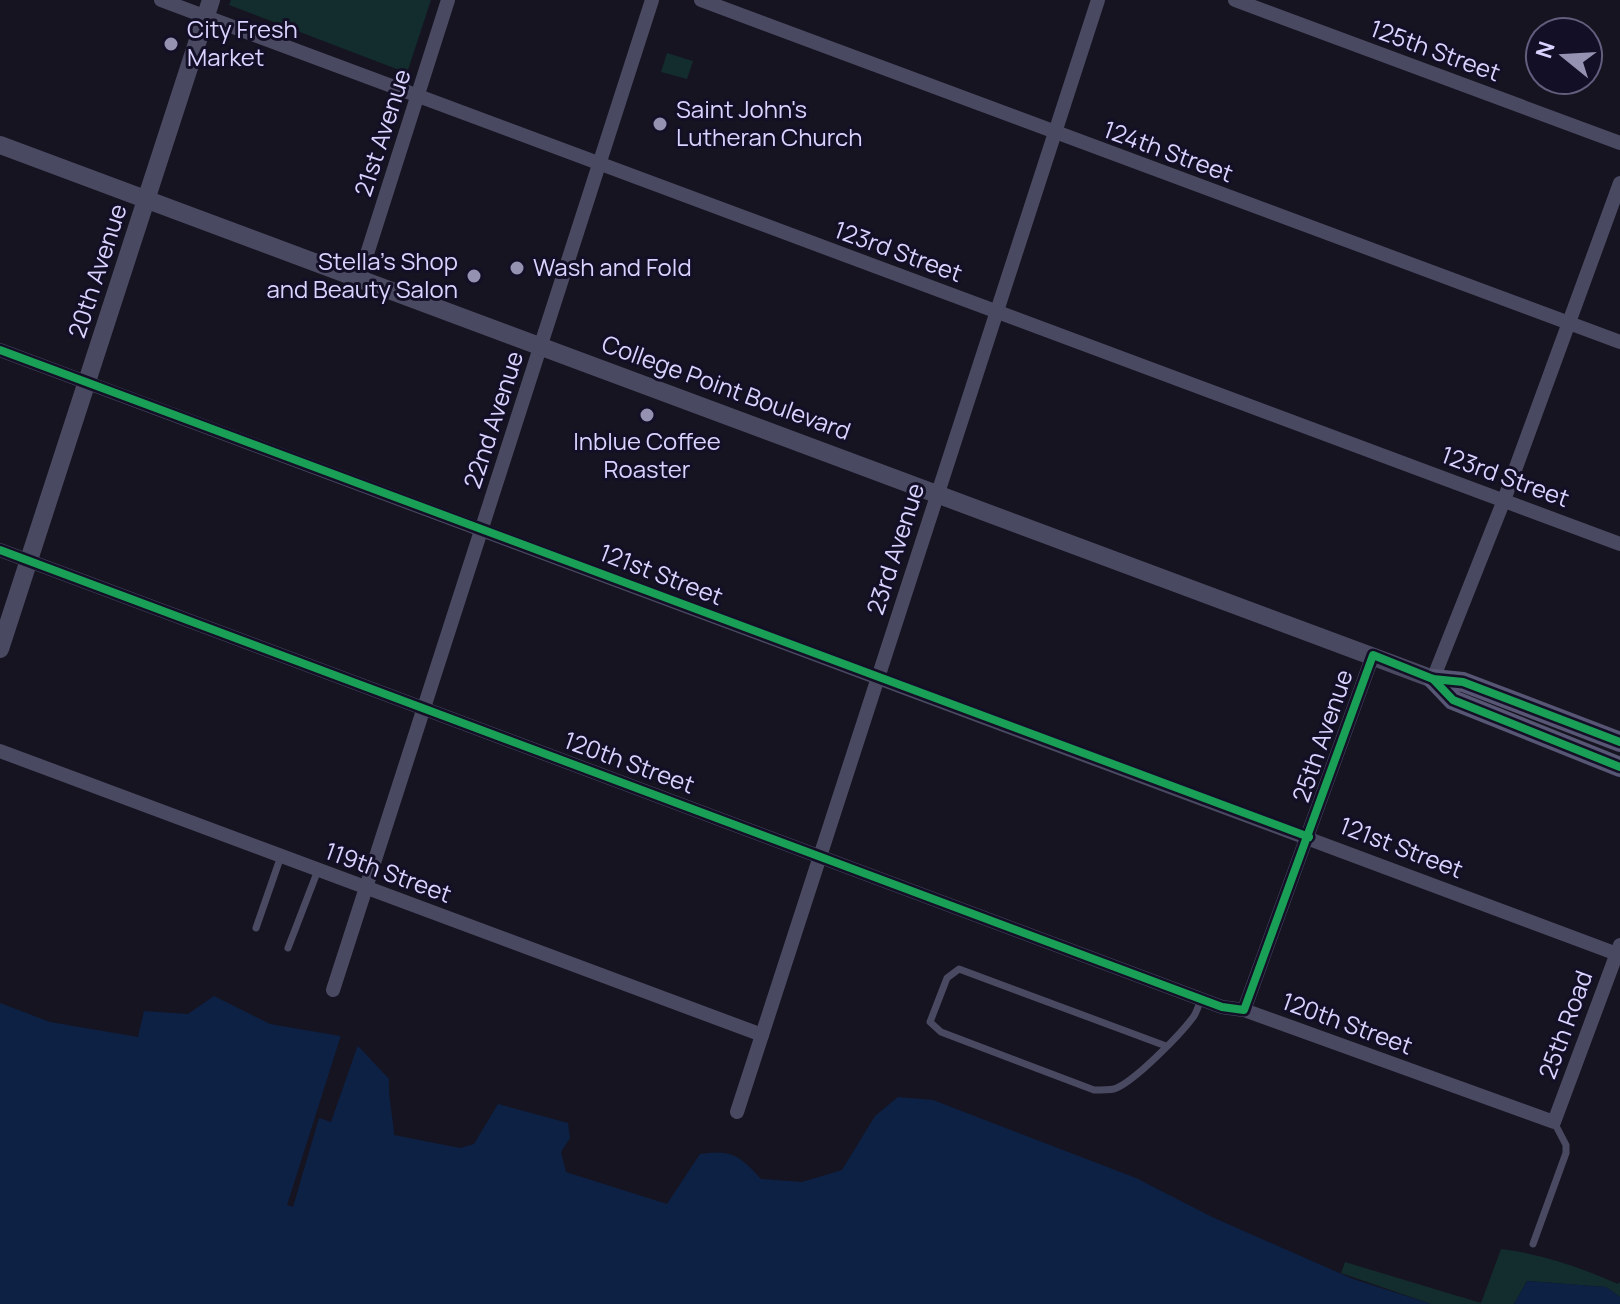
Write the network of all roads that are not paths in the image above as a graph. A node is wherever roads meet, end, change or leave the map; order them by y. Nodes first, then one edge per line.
1 (161, 0) edge
2 (448, 0) edge
3 (652, 0) edge
4 (701, 0) edge
5 (1098, 0) edge
6 (1235, 0) edge
7 (208, 8) edge
8 (418, 97) junction
9 (1054, 133) junction
10 (1620, 143) edge
11 (0, 145) edge
12 (600, 164) junction
13 (1620, 183) edge
14 (146, 200) junction
15 (359, 279) junction
16 (996, 312) junction
17 (1569, 324) junction
18 (1620, 342) edge
19 (541, 346) junction
20 (0, 350) edge
21 (87, 382) junction
22 (937, 494) junction
23 (1504, 500) junction
24 (482, 529) junction
25 (1620, 544) edge
26 (0, 550) edge
27 (29, 561) junction
28 (0, 649) edge
29 (1373, 655) junction
30 (878, 677) junction
31 (1433, 679) junction
32 (424, 708) junction
33 (1620, 742) edge
34 (0, 751) edge
35 (1620, 767) edge
36 (1309, 837) junction
37 (820, 855) junction
38 (281, 856) junction
39 (318, 870) junction
40 (366, 888) junction
41 (256, 928) dead end
42 (288, 948) dead end
43 (1618, 949) edge
44 (333, 990) dead end
45 (1201, 999) junction
46 (1244, 1010) junction
47 (762, 1035) junction
48 (1166, 1046) junction
49 (737, 1112) dead end
50 (1554, 1122) junction
51 (1533, 1244) dead end

1 - 7 street, 123rd Street
2 - 8 street, 21st Avenue
3 - 12 street, 22nd Avenue
4 - 9 street, 124th Street
5 - 9 street, 23rd Avenue
6 - 10 street, 125th Street
7 - 8 street, 123rd Street
7 - 14 street, 20th Avenue
8 - 12 street, 123rd Street
8 - 15 street, 21st Avenue
9 - 16 street, 23rd Avenue
9 - 17 street, 124th Street
11 - 14 street, College Point Boulevard
12 - 16 street, 123rd Street
12 - 19 street, 22nd Avenue
13 - 17 street
14 - 15 street, College Point Boulevard
14 - 21 street, 20th Avenue
15 - 19 street, College Point Boulevard
16 - 22 street, 23rd Avenue
16 - 23 street, 123rd Street
17 - 18 street, 124th Street
17 - 23 street
19 - 22 street, College Point Boulevard
19 - 24 street, 22nd Avenue
20 - 21 street, 121st Street
21 - 24 street, 121st Street
21 - 27 street, 20th Avenue
22 - 29 street, College Point Boulevard
22 - 30 street, 23rd Avenue
23 - 25 street, 123rd Street
23 - 31 street
24 - 30 street, 121st Street
24 - 32 street, 22nd Avenue
26 - 27 street, 120th Street
27 - 28 street, 20th Avenue
27 - 32 street, 120th Street
29 - 31 street, College Point Boulevard
29 - 36 street, 25th Avenue
30 - 36 street, 121st Street
30 - 37 street, 23rd Avenue
31 - 33 main road, College Point Boulevard
31 - 35 main road, College Point Boulevard
32 - 37 street, 120th Street
32 - 40 street, 22nd Avenue
34 - 38 street, 119th Street
36 - 43 street, 121st Street
36 - 46 street, 25th Avenue
37 - 45 street, 120th Street
37 - 47 street, 23rd Avenue
38 - 39 street, 119th Street
38 - 41 lane
39 - 40 street, 119th Street
39 - 42 lane
40 - 44 street, 22nd Avenue
40 - 47 street, 119th Street
43 - 50 street, 25th Road
45 - 46 street, 120th Street
45 - 48 lane
46 - 50 street, 120th Street
47 - 49 street, 23rd Avenue
48 - 48 lane
50 - 51 lane

